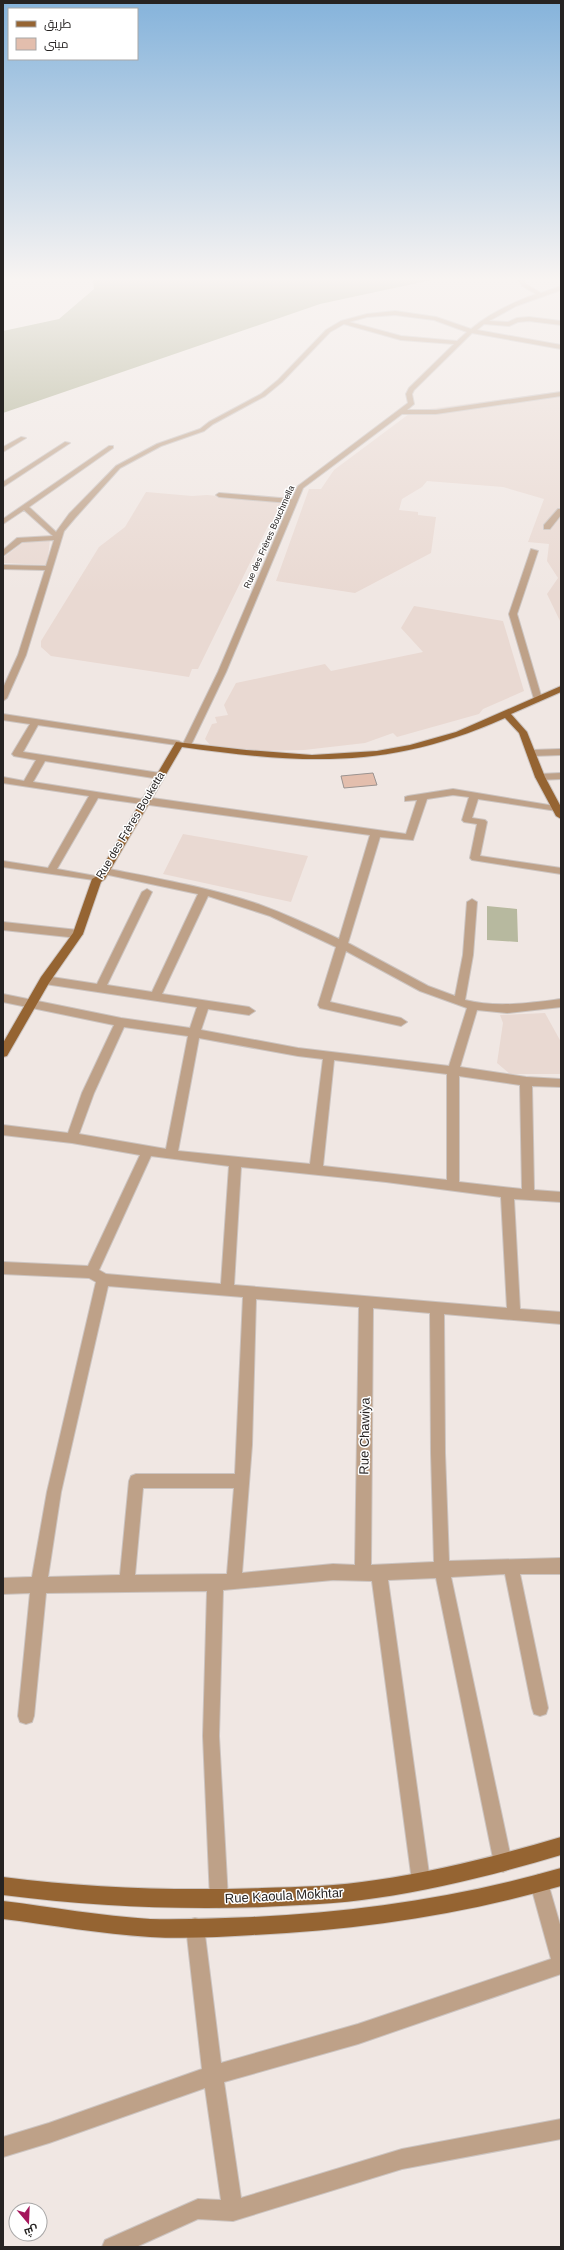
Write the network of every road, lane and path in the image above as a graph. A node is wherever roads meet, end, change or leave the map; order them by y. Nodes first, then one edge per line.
1 (276, 384) edge
2 (416, 384) edge
3 (561, 394) edge
4 (400, 412) junction
5 (23, 438) dead end
6 (67, 443) dead end
7 (111, 447) dead end
8 (3, 450) edge
9 (3, 485) edge
10 (219, 495) dead end
11 (294, 501) junction
12 (25, 507) junction
13 (561, 511) edge
14 (3, 522) edge
15 (547, 528) dead end
16 (59, 538) junction
17 (534, 550) dead end
18 (3, 554) edge
19 (5, 567) edge
20 (50, 568) junction
21 (3, 576) edge
22 (6, 687) edge
23 (561, 689) edge
24 (3, 698) edge
25 (538, 699) junction
26 (506, 714) junction
27 (3, 717) edge
28 (35, 722) junction
29 (183, 745) junction
30 (561, 752) edge
31 (532, 754) junction
32 (42, 758) junction
33 (160, 776) junction
34 (561, 776) edge
35 (540, 777) junction
36 (3, 780) edge
37 (27, 784) junction
38 (95, 794) junction
39 (474, 795) junction
40 (423, 797) junction
41 (408, 799) dead end
42 (144, 801) junction
43 (559, 812) edge
44 (376, 833) junction
45 (3, 864) edge
46 (51, 871) junction
47 (561, 871) edge
48 (101, 875) junction
49 (146, 892) dead end
50 (204, 893) junction
51 (472, 902) dead end
52 (3, 926) edge
53 (78, 934) junction
54 (341, 944) junction
55 (46, 980) junction
56 (100, 988) junction
57 (155, 997) junction
58 (3, 998) edge
59 (459, 1002) junction
60 (561, 1003) edge
61 (31, 1004) junction
62 (204, 1004) junction
63 (473, 1006) junction
64 (249, 1011) dead end
65 (121, 1022) junction
66 (401, 1022) dead end
67 (194, 1033) junction
68 (3, 1053) edge
69 (329, 1055) junction
70 (453, 1071) junction
71 (526, 1081) junction
72 (561, 1083) edge
73 (3, 1130) edge
74 (72, 1138) junction
75 (147, 1152) junction
76 (171, 1155) junction
77 (235, 1162) junction
78 (316, 1170) junction
79 (453, 1186) junction
80 (507, 1193) junction
81 (528, 1195) junction
82 (561, 1197) edge
83 (3, 1268) edge
84 (98, 1276) junction
85 (227, 1290) junction
86 (250, 1290) junction
87 (366, 1300) junction
88 (437, 1307) junction
89 (514, 1314) junction
90 (561, 1318) edge
91 (243, 1481) junction
92 (511, 1566) junction
93 (561, 1566) edge
94 (442, 1569) junction
95 (371, 1572) junction
96 (234, 1581) junction
97 (127, 1583) junction
98 (215, 1583) junction
99 (39, 1585) junction
100 (3, 1586) edge
101 (540, 1708) dead end
102 (26, 1716) dead end
103 (561, 1846) edge
104 (503, 1863) junction
105 (561, 1877) edge
106 (421, 1881) junction
107 (539, 1883) junction
108 (3, 1886) edge
109 (219, 1899) junction
110 (3, 1910) edge
111 (195, 1927) junction
112 (561, 1960) edge
113 (561, 1964) edge
114 (213, 2075) junction
115 (561, 2129) edge
116 (3, 2146) edge
117 (233, 2211) junction
118 (112, 2247) edge

1 - 16 street
2 - 4 street, Rue des Frères Bouchmella
3 - 4 street
4 - 11 street, Rue des Frères Bouchmella
5 - 8 street
6 - 9 street
7 - 12 street
10 - 11 street
11 - 29 street, Rue des Frères Bouchmella
12 - 14 street
12 - 16 street
13 - 15 street
16 - 18 street
16 - 20 street
17 - 25 street
19 - 20 street
19 - 21 street
20 - 22 street
22 - 24 street
23 - 25 main road
25 - 26 main road
26 - 29 main road
26 - 31 main road
27 - 28 street
28 - 29 street
28 - 32 street
29 - 33 main road, Rue des Frères Bouketta
30 - 31 street
31 - 35 main road
32 - 33 street
32 - 37 street
33 - 42 main road, Rue des Frères Bouketta
34 - 35 street
35 - 43 main road
36 - 37 street
37 - 38 street
38 - 42 street
38 - 46 street
39 - 40 street
39 - 43 street
39 - 47 street
40 - 41 street
40 - 44 street
42 - 44 street
42 - 48 main road, Rue des Frères Bouketta
44 - 54 street
45 - 46 street
46 - 48 street
48 - 50 street
48 - 53 main road, Rue des Frères Bouketta
49 - 56 street
50 - 54 street
50 - 57 street
51 - 59 street
52 - 53 street
53 - 55 main road, Rue des Frères Bouketta
54 - 59 street
54 - 66 street
55 - 56 street
55 - 61 main road, Rue des Frères Bouketta
56 - 57 street
57 - 62 street
58 - 61 street
59 - 63 street
60 - 63 street
61 - 65 street
61 - 68 main road, Rue des Frères Bouketta
62 - 64 street
62 - 67 street
63 - 70 street
65 - 67 street
65 - 74 street
67 - 69 street
67 - 76 street
69 - 70 street
69 - 78 street
70 - 71 street
70 - 79 street
71 - 72 street
71 - 81 street
73 - 74 street
74 - 75 street
75 - 76 street
75 - 84 street
76 - 77 street
77 - 78 street
77 - 85 street
78 - 79 street
79 - 80 street
80 - 81 street
80 - 89 street
81 - 82 street
83 - 84 street
84 - 85 street
84 - 99 street
85 - 86 street
86 - 87 street
86 - 91 street
87 - 88 street
87 - 95 street, Rue Chawiya
88 - 89 street
88 - 94 street
89 - 90 street
91 - 96 street
91 - 97 street
92 - 93 street
92 - 94 street
92 - 101 street
94 - 95 street
94 - 104 street
95 - 96 street
95 - 106 street, Rue Chawiya
96 - 98 street
97 - 98 street
97 - 99 street
98 - 109 street
99 - 100 street
99 - 102 street
103 - 104 main road, Rue Kaoula Mokhtar
104 - 106 main road, Rue Kaoula Mokhtar
105 - 107 main road
106 - 109 main road, Rue Kaoula Mokhtar
107 - 111 main road
107 - 112 street
108 - 109 main road, Rue Kaoula Mokhtar
110 - 111 main road
111 - 114 street
113 - 114 street
114 - 116 street
114 - 117 street
115 - 117 street
117 - 118 street

